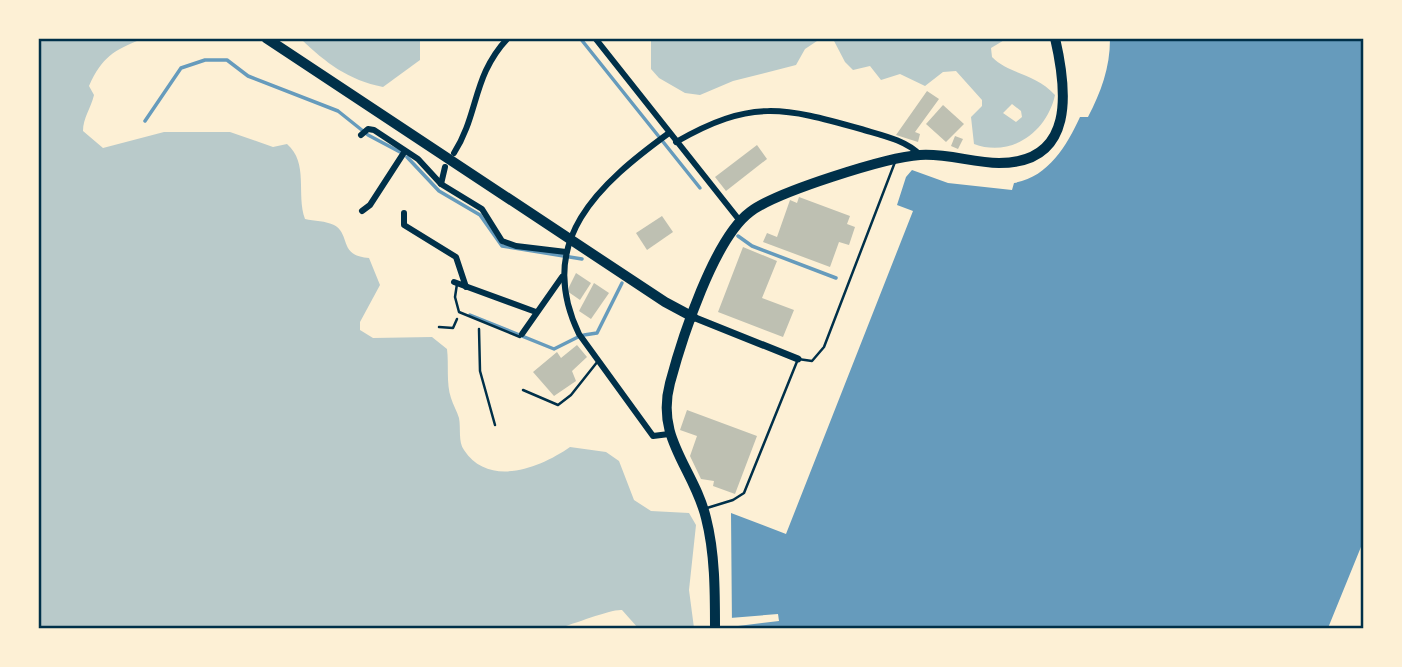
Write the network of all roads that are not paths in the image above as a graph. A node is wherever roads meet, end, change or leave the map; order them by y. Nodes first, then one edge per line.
1 (266, 38) edge
2 (508, 38) edge
3 (595, 38) edge
4 (1055, 38) edge
5 (361, 135) dead end
6 (667, 135) junction
7 (676, 142) junction
8 (405, 150) junction
9 (454, 153) dead end
10 (920, 155) junction
11 (896, 158) junction
12 (445, 167) dead end
13 (441, 184) junction
14 (362, 211) dead end
15 (404, 213) dead end
16 (740, 221) junction
17 (570, 240) junction
18 (566, 254) junction
19 (562, 277) junction
20 (455, 283) joint
21 (466, 287) junction
22 (536, 312) junction
23 (693, 317) junction
24 (521, 336) joint
25 (798, 359) junction
26 (599, 360) junction
27 (523, 390) dead end
28 (669, 434) junction
29 (703, 509) junction
30 (715, 628) edge

1 - 17 highway
2 - 9 street
3 - 6 street
4 - 10 highway
5 - 8 street
6 - 7 street
6 - 17 street
7 - 10 street
7 - 16 street
8 - 13 street
8 - 14 street
10 - 11 highway
11 - 16 highway
11 - 25 lane
12 - 13 street
13 - 18 street
15 - 21 street
16 - 23 highway
17 - 18 street
17 - 23 highway
18 - 19 street
19 - 22 street
19 - 26 street
20 - 21 street
20 - 24 lane
21 - 22 street
22 - 24 street
23 - 25 street
23 - 28 highway
25 - 29 lane
26 - 27 lane
26 - 28 street
28 - 29 highway
29 - 30 highway

